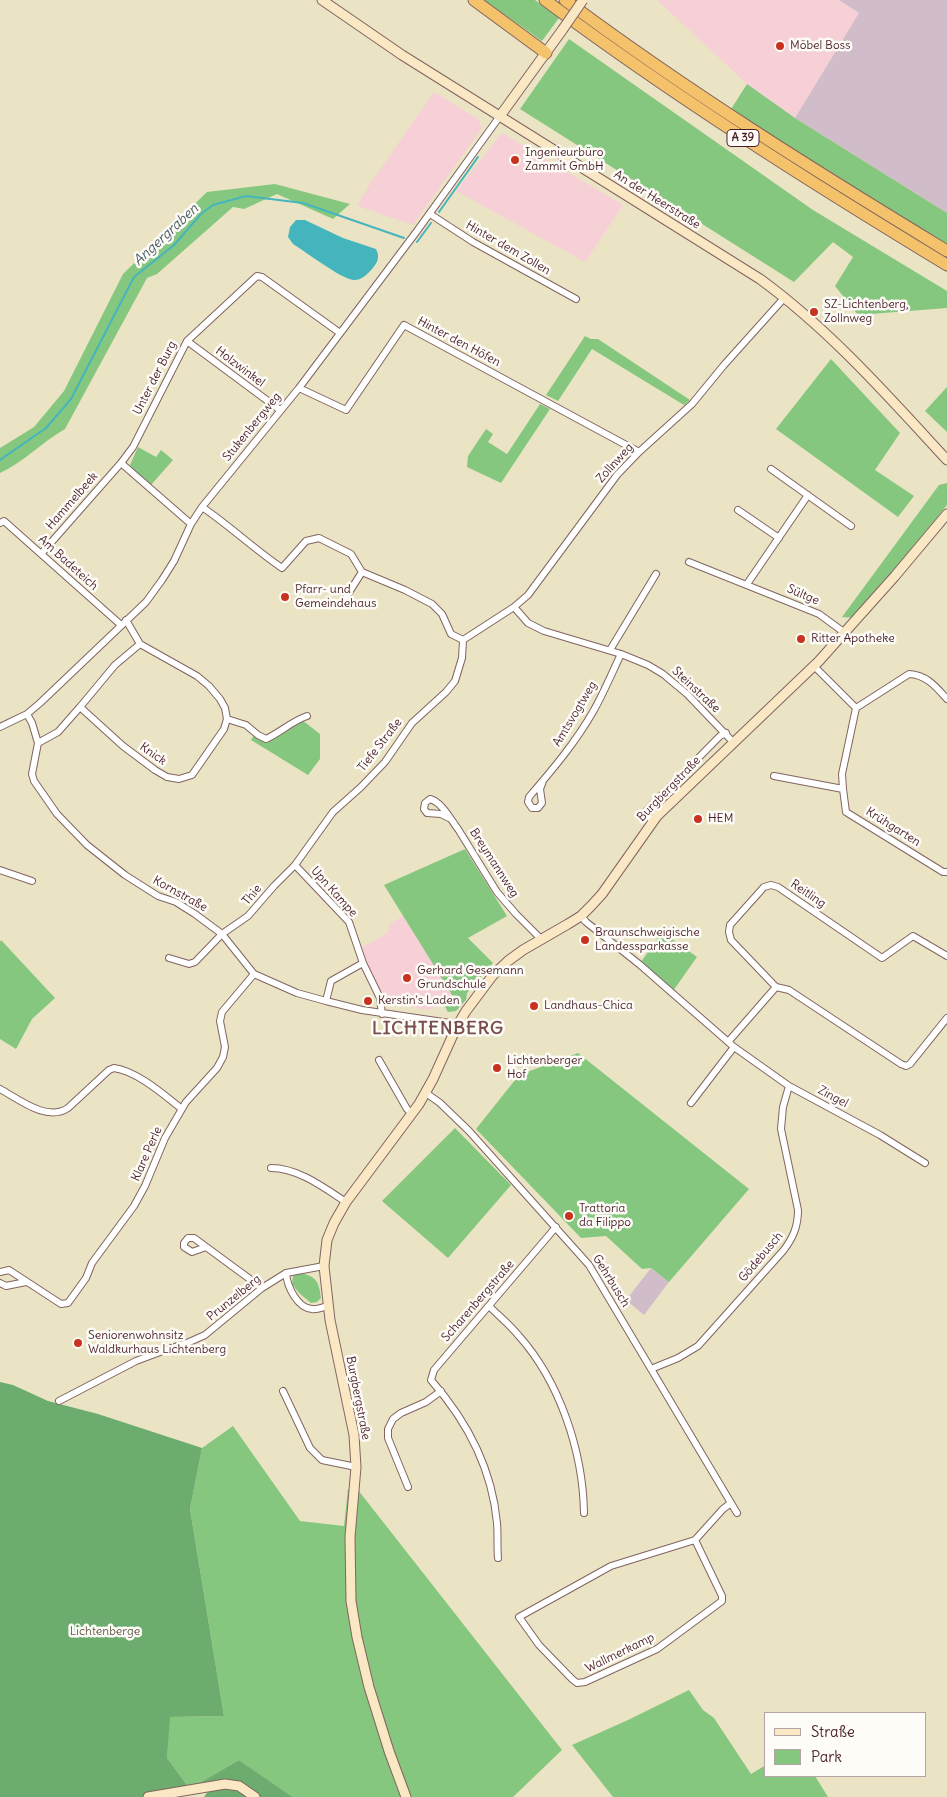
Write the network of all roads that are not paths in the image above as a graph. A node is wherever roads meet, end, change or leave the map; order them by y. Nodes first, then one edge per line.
1 (322, 0) edge
2 (474, 0) edge
3 (545, 0) edge
4 (565, 0) edge
5 (584, 0) edge
6 (546, 52) junction
7 (500, 116) junction
8 (430, 214) junction
9 (947, 251) edge
10 (947, 265) edge
11 (576, 298) dead end
12 (785, 298) junction
13 (340, 333) junction
14 (187, 341) junction
15 (299, 388) junction
16 (280, 410) junction
17 (934, 445) junction
18 (947, 449) edge
19 (640, 452) junction
20 (947, 460) edge
21 (121, 463) junction
22 (771, 469) dead end
23 (808, 495) junction
24 (202, 507) junction
25 (738, 510) dead end
26 (947, 514) edge
27 (0, 523) edge
28 (190, 524) junction
29 (851, 526) dead end
30 (779, 538) junction
31 (41, 554) junction
32 (689, 562) dead end
33 (362, 572) junction
34 (656, 574) dead end
35 (748, 584) junction
36 (342, 605) dead end
37 (514, 607) junction
38 (123, 622) junction
39 (845, 634) junction
40 (463, 640) junction
41 (140, 644) junction
42 (610, 650) junction
43 (621, 654) junction
44 (814, 666) junction
45 (947, 699) edge
46 (80, 707) junction
47 (856, 708) junction
48 (26, 714) junction
49 (307, 716) dead end
50 (227, 719) junction
51 (0, 727) edge
52 (726, 733) junction
53 (38, 743) junction
54 (734, 743) junction
55 (774, 776) dead end
56 (543, 781) dead end
57 (843, 789) junction
58 (451, 819) dead end
59 (653, 821) junction
60 (295, 866) junction
61 (0, 870) edge
62 (947, 872) edge
63 (32, 881) dead end
64 (581, 916) junction
65 (222, 934) junction
66 (541, 939) junction
67 (947, 956) edge
68 (169, 958) dead end
69 (363, 963) junction
70 (254, 974) junction
71 (776, 988) junction
72 (326, 1001) junction
73 (382, 1014) junction
74 (947, 1018) edge
75 (457, 1026) junction
76 (728, 1042) junction
77 (734, 1047) junction
78 (379, 1060) dead end
79 (789, 1086) junction
80 (0, 1089) edge
81 (426, 1093) junction
82 (691, 1103) dead end
83 (182, 1109) junction
84 (412, 1114) junction
85 (924, 1163) dead end
86 (271, 1168) dead end
87 (346, 1202) junction
88 (556, 1227) junction
89 (206, 1246) dead end
90 (324, 1266) junction
91 (0, 1272) edge
92 (286, 1273) junction
93 (26, 1282) junction
94 (0, 1284) edge
95 (262, 1288) junction
96 (328, 1306) junction
97 (489, 1306) junction
98 (651, 1369) junction
99 (283, 1391) dead end
100 (441, 1391) junction
101 (59, 1401) dead end
102 (356, 1467) junction
103 (408, 1487) dead end
104 (731, 1503) junction
105 (584, 1513) dead end
106 (737, 1513) dead end
107 (695, 1540) junction
108 (498, 1558) dead end
109 (148, 1797) edge
110 (255, 1797) edge
111 (406, 1797) edge

1 - 7 street, An der Heerstraße
2 - 6 highway
3 - 10 highway, A 39
4 - 9 highway, A 39
5 - 6 street, bridge
6 - 7 street
7 - 8 street, Stukenbergweg
7 - 12 street, An der Heerstraße
8 - 11 street, Hinter dem Zollen
8 - 13 street, Stukenbergweg
12 - 17 street, An der Heerstraße
12 - 19 street, Zollnweg
13 - 14 street, Unter der Burg
13 - 15 street, Stukenbergweg
14 - 16 street, Holzwinkel
14 - 21 street, Unter der Burg
15 - 16 street, Stukenbergweg
15 - 19 street, Hinter den Höfen
16 - 24 street, Stukenbergweg
17 - 18 street
17 - 20 street, An der Heerstraße
19 - 37 street, Zollnweg
21 - 28 street
21 - 31 street, Hammelbeek
22 - 23 street
23 - 29 street
23 - 30 street
24 - 28 street, Stukenbergweg
24 - 33 street
25 - 30 street
26 - 39 street, Burgbergstraße
27 - 31 street, Am Badeteich
28 - 38 street, Stukenbergweg
30 - 35 street
31 - 38 street, Am Badeteich
32 - 35 street, Sültge
33 - 36 street
33 - 40 street
34 - 42 street
35 - 39 street, Sültge
37 - 40 street, Zollnweg
37 - 42 street, Steinstraße
38 - 41 street
38 - 48 street, Stukenbergweg
39 - 44 street, Burgbergstraße
40 - 60 street, Tiefe Straße
41 - 46 street
41 - 50 street
42 - 43 street, Steinstraße
43 - 52 street, Steinstraße
43 - 56 street, Amtsvogtweg
44 - 47 street
44 - 54 street, Burgbergstraße
45 - 47 street
46 - 50 street, Knick
46 - 53 street
47 - 57 street, Krühgarten
48 - 51 street, Stukenbergweg
48 - 53 street
49 - 50 street
52 - 54 street, Steinstraße
52 - 59 street
53 - 65 street, Kornstraße
54 - 59 street, Burgbergstraße
55 - 57 street
57 - 62 street, Krühgarten
58 - 66 street, Breymannweg
59 - 64 street, Burgbergstraße
60 - 65 street, Thie
60 - 69 street, Upn Kampe
61 - 63 street
64 - 66 street, Burgbergstraße
64 - 76 street, Zingel
65 - 68 street, Thie
65 - 70 street, Kornstraße
66 - 75 street, Burgbergstraße
67 - 71 street, Reitling
69 - 72 street
69 - 73 street, Upn Kampe
70 - 72 street, Kornstraße
70 - 83 street, Klare Perle
71 - 74 street, Reitling
71 - 76 street
72 - 73 street, Kornstraße
73 - 75 street, Kornstraße
75 - 81 street, Burgbergstraße
76 - 77 street, Zingel
77 - 79 street, Zingel
77 - 82 street
78 - 84 street
79 - 85 street, Zingel
79 - 98 street, Gödebusch
80 - 83 street
81 - 84 street, Burgbergstraße
81 - 88 street, Gehrbusch
83 - 93 street, Klare Perle
84 - 87 street, Burgbergstraße
86 - 87 street
87 - 90 street, Burgbergstraße
88 - 97 street, Scharenbergstraße
88 - 98 street, Gehrbusch
89 - 95 street
90 - 92 street, Prunzelberg
90 - 96 street, Burgbergstraße
91 - 93 street, Klare Perle
92 - 95 street, Prunzelberg
92 - 96 street
93 - 94 street
95 - 101 street, Prunzelberg
96 - 102 street, Burgbergstraße
97 - 100 street, Scharenbergstraße
97 - 105 street
98 - 104 street, Gehrbusch
99 - 102 street
100 - 103 street
100 - 108 street
102 - 111 street, Burgbergstraße
104 - 106 street, Gehrbusch
104 - 107 street
107 - 107 street, Wallmerkamp
109 - 110 street

